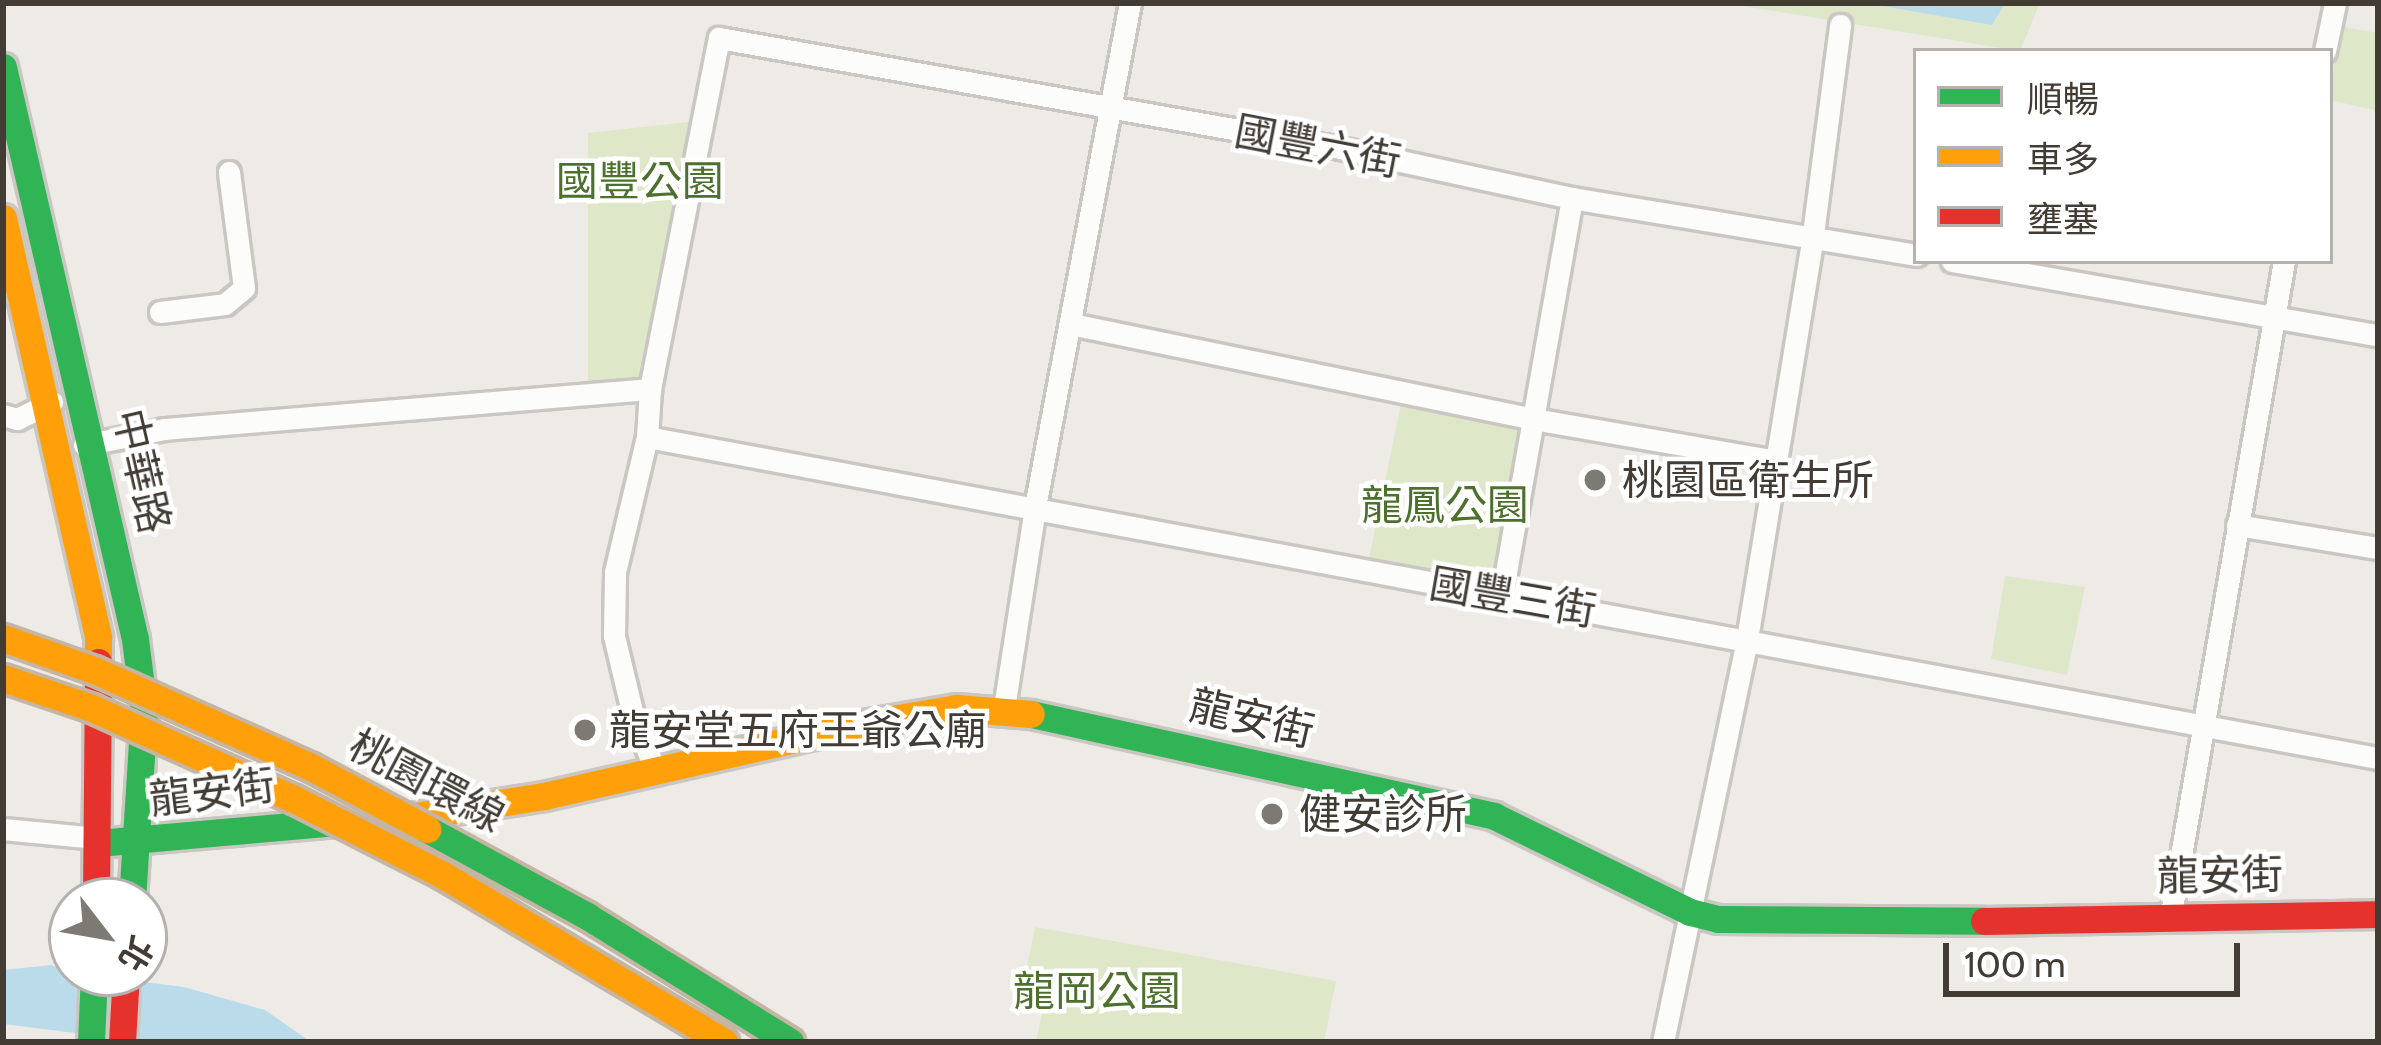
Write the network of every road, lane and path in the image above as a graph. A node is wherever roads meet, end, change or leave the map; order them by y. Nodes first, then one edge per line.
1 (1130, 3) edge
2 (2336, 3) edge
3 (1840, 25) dead end
4 (2327, 48) edge
5 (3, 67) edge
6 (1112, 107) junction
7 (230, 172) dead end
8 (1572, 198) junction
9 (3, 218) edge
10 (1813, 234) junction
11 (1913, 254) edge
12 (1970, 264) edge
13 (2283, 264) edge
14 (160, 312) dead end
15 (2273, 316) junction
16 (1071, 324) junction
17 (2378, 335) edge
18 (650, 389) junction
19 (80, 392) junction
20 (46, 404) junction
21 (3, 415) edge
22 (1533, 419) junction
23 (647, 436) junction
24 (93, 443) junction
25 (56, 450) junction
26 (1776, 461) junction
27 (1035, 507) junction
28 (2237, 525) junction
29 (2378, 548) edge
30 (1502, 595) junction
31 (3, 638) edge
32 (1747, 639) junction
33 (3, 678) edge
34 (1004, 708) junction
35 (2201, 721) junction
36 (2378, 758) edge
37 (655, 770) junction
38 (3, 829) edge
39 (97, 840) junction
40 (138, 844) junction
41 (96, 877) edge
42 (135, 877) edge
43 (1690, 912) junction
44 (2378, 914) edge
45 (2170, 919) junction
46 (93, 997) edge
47 (125, 997) edge
48 (91, 1042) edge
49 (122, 1042) edge
50 (724, 1042) edge
51 (790, 1042) edge
52 (1663, 1042) edge

1 - 6 street
2 - 4 street
3 - 10 street
5 - 19 main road, 中華路
6 - 8 street, 國豐六街
6 - 16 street
6 - 18 street, 國豐六街
7 - 14 street
8 - 10 street, 國豐六街
8 - 22 street
9 - 20 main road, 中華路
10 - 11 street, 國豐六街
10 - 26 street
12 - 15 street
13 - 15 street
15 - 17 street
15 - 28 street
16 - 22 street
16 - 27 street
18 - 23 street
18 - 24 street
19 - 20 street
19 - 24 main road, 中華路
20 - 21 street
20 - 25 main road, 中華路
22 - 26 street
22 - 30 street
23 - 27 street, 國豐三街
23 - 37 street
24 - 25 street
24 - 40 main road, 中華路
25 - 39 main road, 中華路
26 - 32 street
27 - 30 street, 國豐三街
27 - 34 street
28 - 29 street
28 - 35 street
30 - 32 street, 國豐三街
31 - 51 main road, 桃園環線, bridge
32 - 35 street, 國豐三街
32 - 43 street
33 - 50 main road, 桃園環線, bridge
34 - 37 main road, 龍安街
34 - 43 main road, 龍安街
35 - 36 street, 國豐三街
35 - 45 street
37 - 40 main road, 龍安街
38 - 39 street
39 - 40 main road, 龍安街
39 - 41 main road, 中華路
40 - 42 main road, 中華路
43 - 45 main road, 龍安街
43 - 52 street
44 - 45 main road, 龍安街
46 - 48 main road
47 - 49 main road

